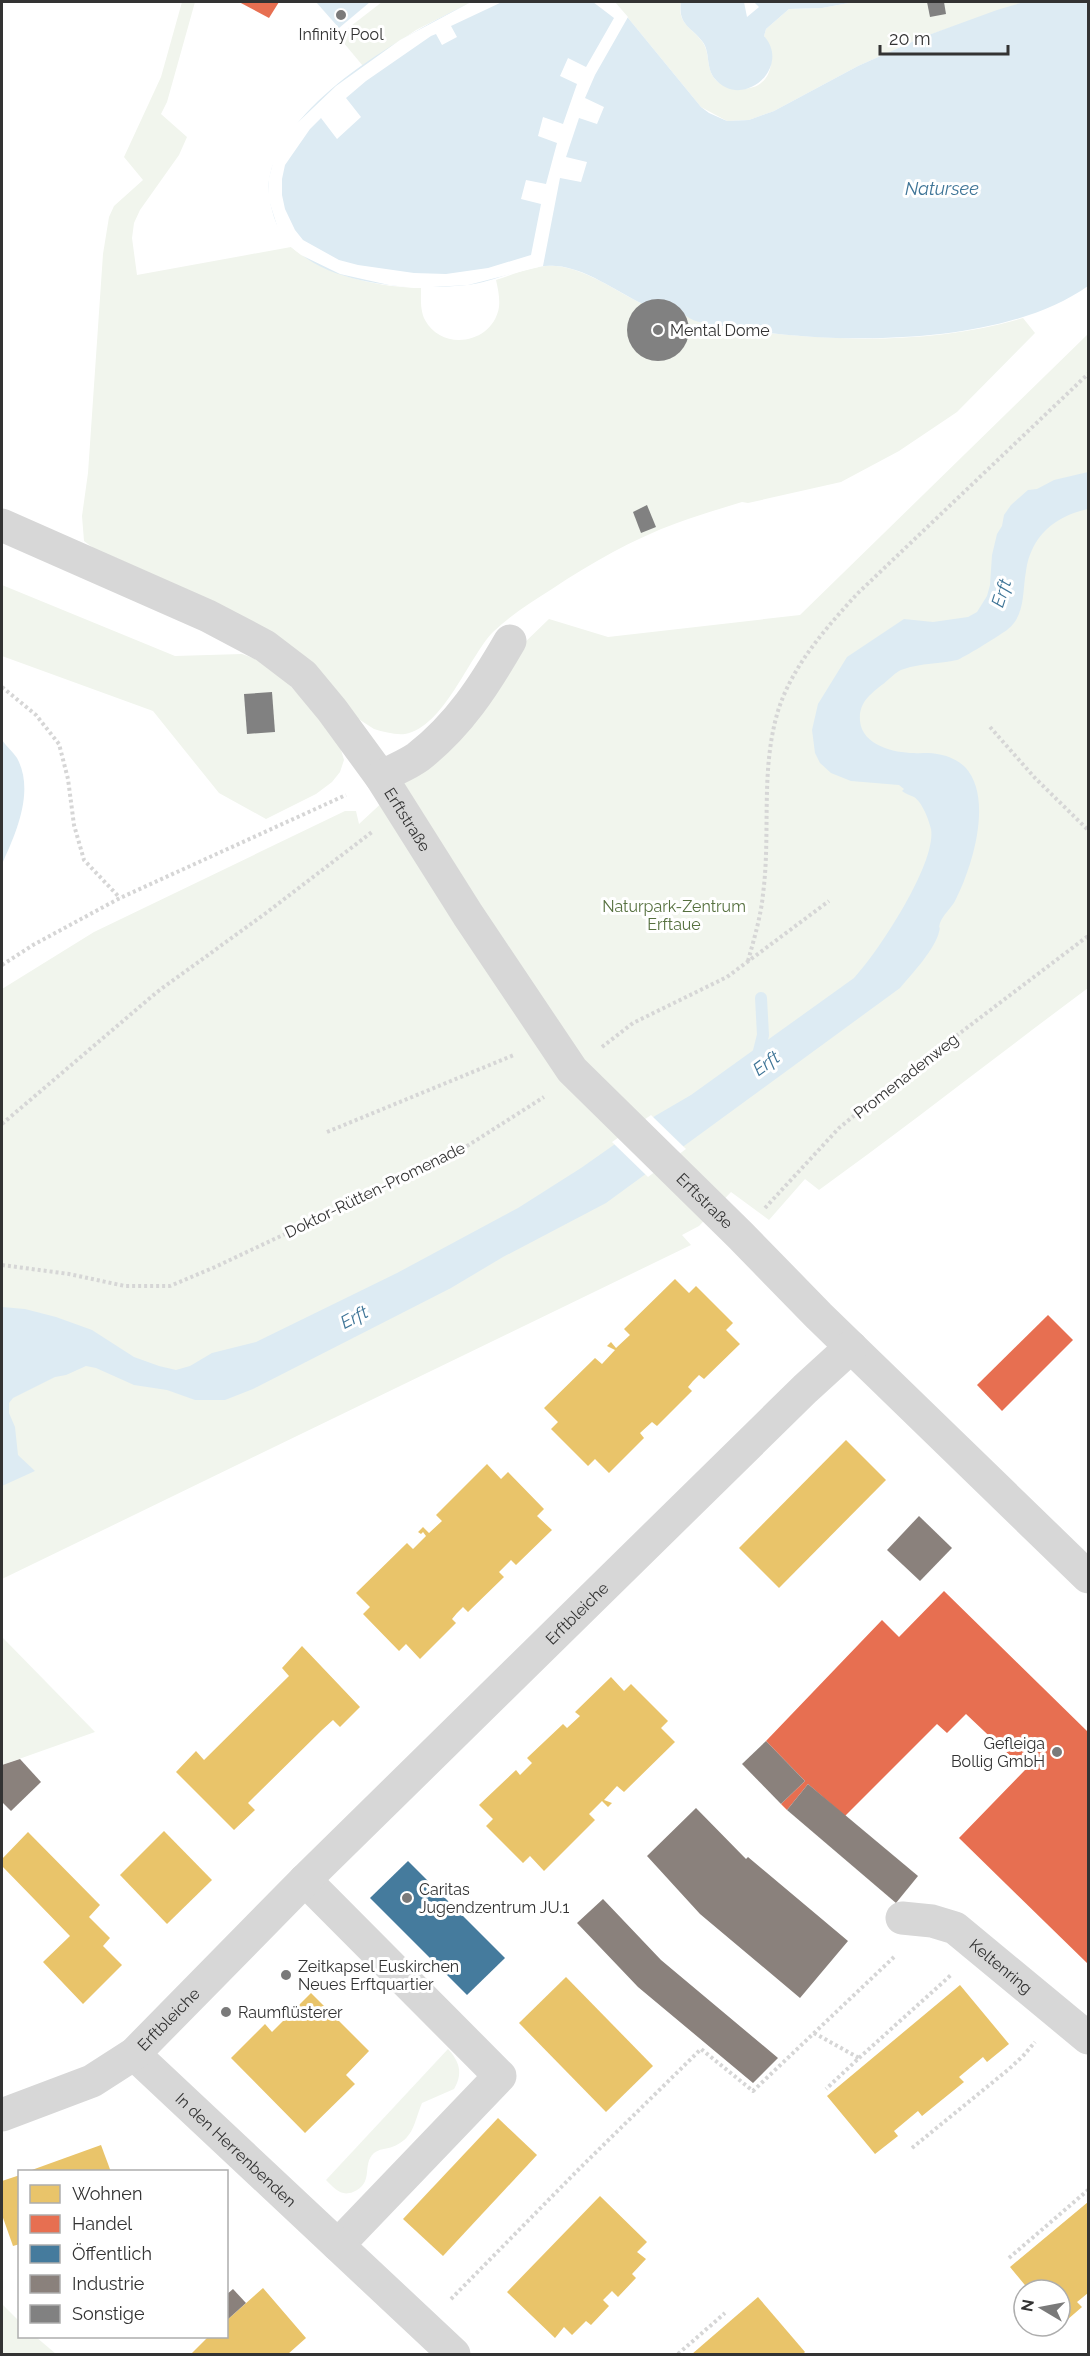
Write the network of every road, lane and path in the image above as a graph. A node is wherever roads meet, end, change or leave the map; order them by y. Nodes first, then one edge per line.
1 (1089, 374) edge
2 (2, 525) edge
3 (510, 641) dead end
4 (2, 687) edge
5 (990, 727) dead end
6 (381, 777) junction
7 (400, 808) junction
8 (1089, 830) edge
9 (120, 898) junction
10 (829, 901) dead end
11 (1089, 936) edge
12 (748, 961) junction
13 (2, 965) edge
14 (549, 1036) junction
15 (581, 1078) junction
16 (2, 1124) edge
17 (327, 1132) dead end
18 (740, 1235) junction
19 (2, 1265) edge
20 (851, 1347) junction
21 (1089, 1577) edge
22 (304, 1880) junction
23 (917, 1919) joint
24 (981, 1948) junction
25 (1058, 2013) junction
26 (814, 2033) junction
27 (1089, 2038) edge
28 (134, 2054) junction
29 (859, 2058) junction
30 (826, 2089) dead end
31 (2, 2115) edge
32 (912, 2148) dead end
33 (1089, 2190) edge
34 (338, 2245) junction
35 (1009, 2258) dead end
36 (725, 2313) dead end
37 (426, 2328) junction
38 (454, 2355) edge
39 (678, 2355) edge

1 - 12 path
2 - 6 street, Erftstraße
3 - 6 street, Erftstraße
4 - 9 path
5 - 8 path
6 - 7 street, Erftstraße
6 - 9 path
7 - 14 street, Erftstraße
7 - 16 path
9 - 13 path
10 - 12 path, Doktor-Rütten-Promenade
11 - 18 path, Promenadenweg
12 - 15 path, Doktor-Rütten-Promenade
14 - 15 street, Erftstraße
14 - 17 path
15 - 18 street, Erftstraße
15 - 19 path, Doktor-Rütten-Promenade
18 - 20 street, Erftstraße
20 - 21 street, Erftstraße
20 - 22 street, Erftbleiche
22 - 28 street, Erftbleiche
22 - 34 street
23 - 24 street, Keltenring
23 - 26 path
24 - 25 street, Keltenring
24 - 29 path
25 - 27 street, Keltenring
25 - 32 path
26 - 29 path
26 - 37 path
28 - 31 street, Erftbleiche
28 - 34 street, In den Herrenbenden
29 - 30 path
33 - 35 path
34 - 37 street, In den Herrenbenden
36 - 39 path
37 - 38 street, In den Herrenbenden

